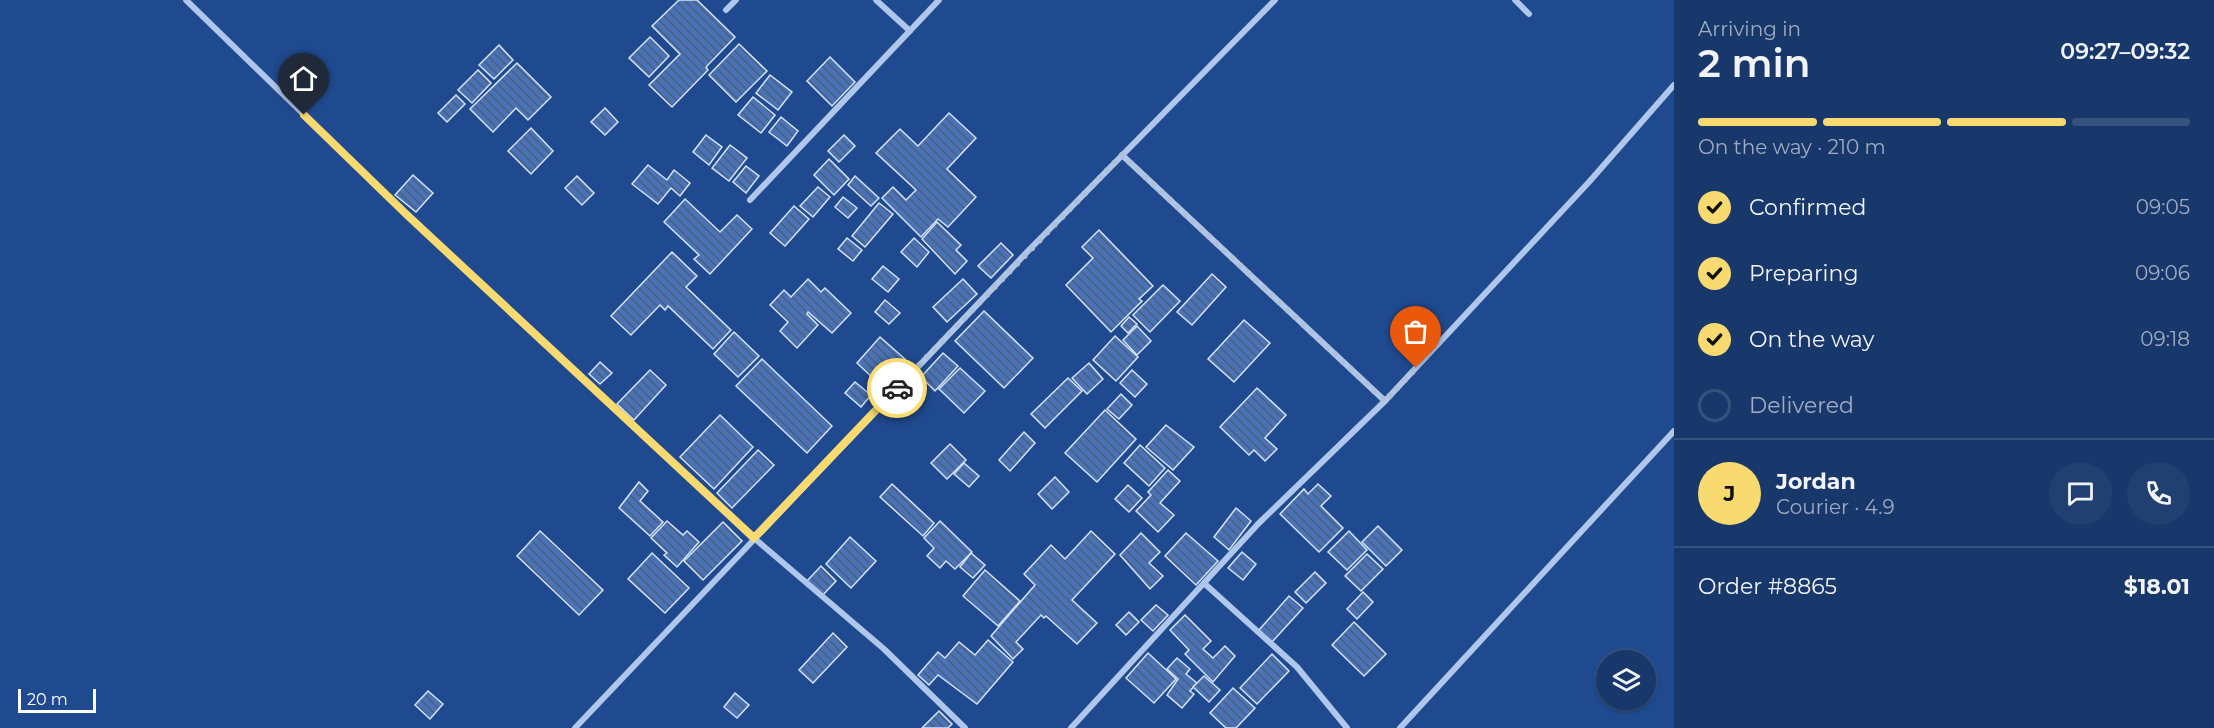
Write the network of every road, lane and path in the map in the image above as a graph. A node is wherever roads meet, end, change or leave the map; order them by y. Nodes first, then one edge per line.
1 (186, 0) edge
2 (736, 0) edge
3 (876, 0) edge
4 (939, 0) edge
5 (1275, 0) edge
6 (1515, 0) edge
7 (726, 10) dead end
8 (1529, 14) dead end
9 (910, 31) junction
10 (1674, 85) edge
11 (1122, 155) junction
12 (750, 200) dead end
13 (1385, 401) junction
14 (1674, 432) edge
15 (754, 538) junction
16 (1205, 584) junction
17 (575, 728) edge
18 (965, 728) edge
19 (1071, 728) edge
20 (1347, 728) edge
21 (1400, 728) edge

1 - 15 street
2 - 7 street
3 - 9 street
4 - 9 street
5 - 11 street
6 - 8 street
9 - 12 street
10 - 13 street
11 - 13 street
11 - 15 street
13 - 16 street
14 - 21 street
15 - 17 street
15 - 18 street
16 - 19 street
16 - 20 street

